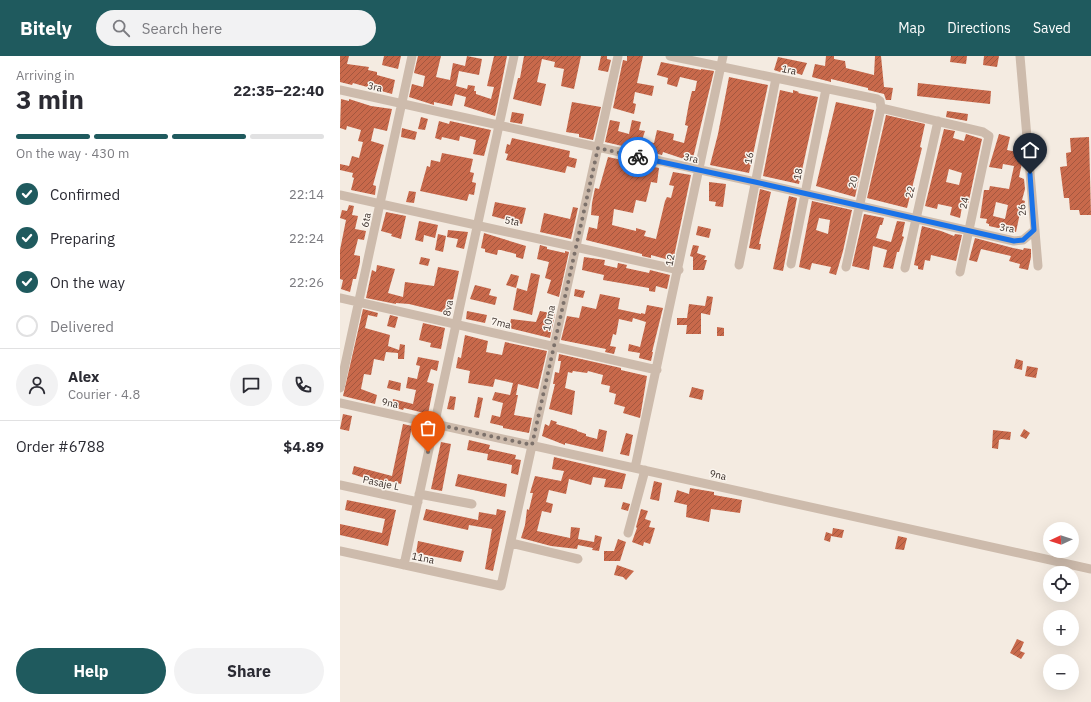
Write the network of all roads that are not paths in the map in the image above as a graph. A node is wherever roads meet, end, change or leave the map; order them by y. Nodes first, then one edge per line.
1 (412, 56) edge
2 (514, 56) edge
3 (618, 56) edge
4 (670, 56) edge
5 (723, 56) edge
6 (1020, 56) edge
7 (721, 67) junction
8 (776, 78) junction
9 (826, 89) junction
10 (340, 90) edge
11 (402, 104) junction
12 (881, 105) junction
13 (938, 121) junction
14 (499, 126) junction
15 (990, 139) joint
16 (598, 148) junction
17 (700, 171) junction
18 (755, 182) junction
19 (340, 194) edge
20 (805, 194) junction
21 (380, 203) junction
22 (859, 206) junction
23 (915, 219) junction
24 (477, 225) junction
25 (1034, 230) junction
26 (970, 231) junction
27 (576, 247) junction
28 (791, 264) dead end
29 (739, 265) dead end
30 (1038, 266) dead end
31 (846, 267) dead end
32 (905, 268) dead end
33 (679, 270) junction
34 (960, 272) dead end
35 (340, 298) edge
36 (359, 302) junction
37 (456, 324) junction
38 (554, 346) junction
39 (658, 370) junction
40 (340, 388) edge
41 (340, 403) edge
42 (435, 424) junction
43 (532, 445) junction
44 (635, 468) junction
45 (645, 470) junction
46 (340, 485) edge
47 (418, 498) junction
48 (472, 504) dead end
49 (628, 533) dead end
50 (511, 543) junction
51 (340, 551) edge
52 (578, 559) dead end
53 (404, 565) junction
54 (1091, 569) edge
55 (501, 586) joint

1 - 11 street, 6ta
2 - 14 street, 8va
3 - 16 street, 10ma
4 - 7 street, 1ra
5 - 7 street, 12
6 - 25 street, 26
7 - 8 street, 1ra
7 - 17 street, 12
8 - 9 street, 1ra
8 - 18 street, 16
9 - 12 street, 1ra
9 - 20 street, 18
10 - 11 street, 3ra
11 - 14 street, 3ra
11 - 21 street, 6ta
12 - 13 street, 1ra
12 - 22 street, 20
13 - 15 street, 1ra
13 - 23 street, 22
14 - 16 street, 3ra
14 - 24 street, 8va
15 - 26 street, 24
16 - 17 street, 3ra
16 - 27 street, 10ma
17 - 18 street, 3ra
17 - 33 street, 12
18 - 20 street, 3ra
18 - 29 street, 16
19 - 21 street, 5ta
20 - 22 street, 3ra
20 - 28 street, 18
21 - 24 street, 5ta
21 - 36 street, 6ta
22 - 23 street, 3ra
22 - 31 street, 20
23 - 26 street, 3ra
23 - 32 street, 22
24 - 27 street, 5ta
24 - 37 street, 8va
25 - 26 street, 3ra
25 - 30 street, 26
26 - 34 street, 24
27 - 33 street, 5ta
27 - 38 street, 10ma
33 - 39 street, 12
35 - 36 street, 7ma
36 - 37 street, 7ma
36 - 40 street, 6ta
37 - 38 street, 7ma
37 - 42 street, 8va
38 - 39 street, 7ma
38 - 43 street, 10ma
39 - 44 street, 12
41 - 42 street, 9na
42 - 43 street, 9na
42 - 47 street, 8va
43 - 44 street, 9na
43 - 50 street, 10ma
44 - 45 street, 9na
45 - 49 street
45 - 54 street, 9na
46 - 47 street, Pasaje L
47 - 48 street, Pasaje L
47 - 53 street, 8va
50 - 52 street
50 - 55 street, 10ma
51 - 53 street, 11na
53 - 55 street, 11na

